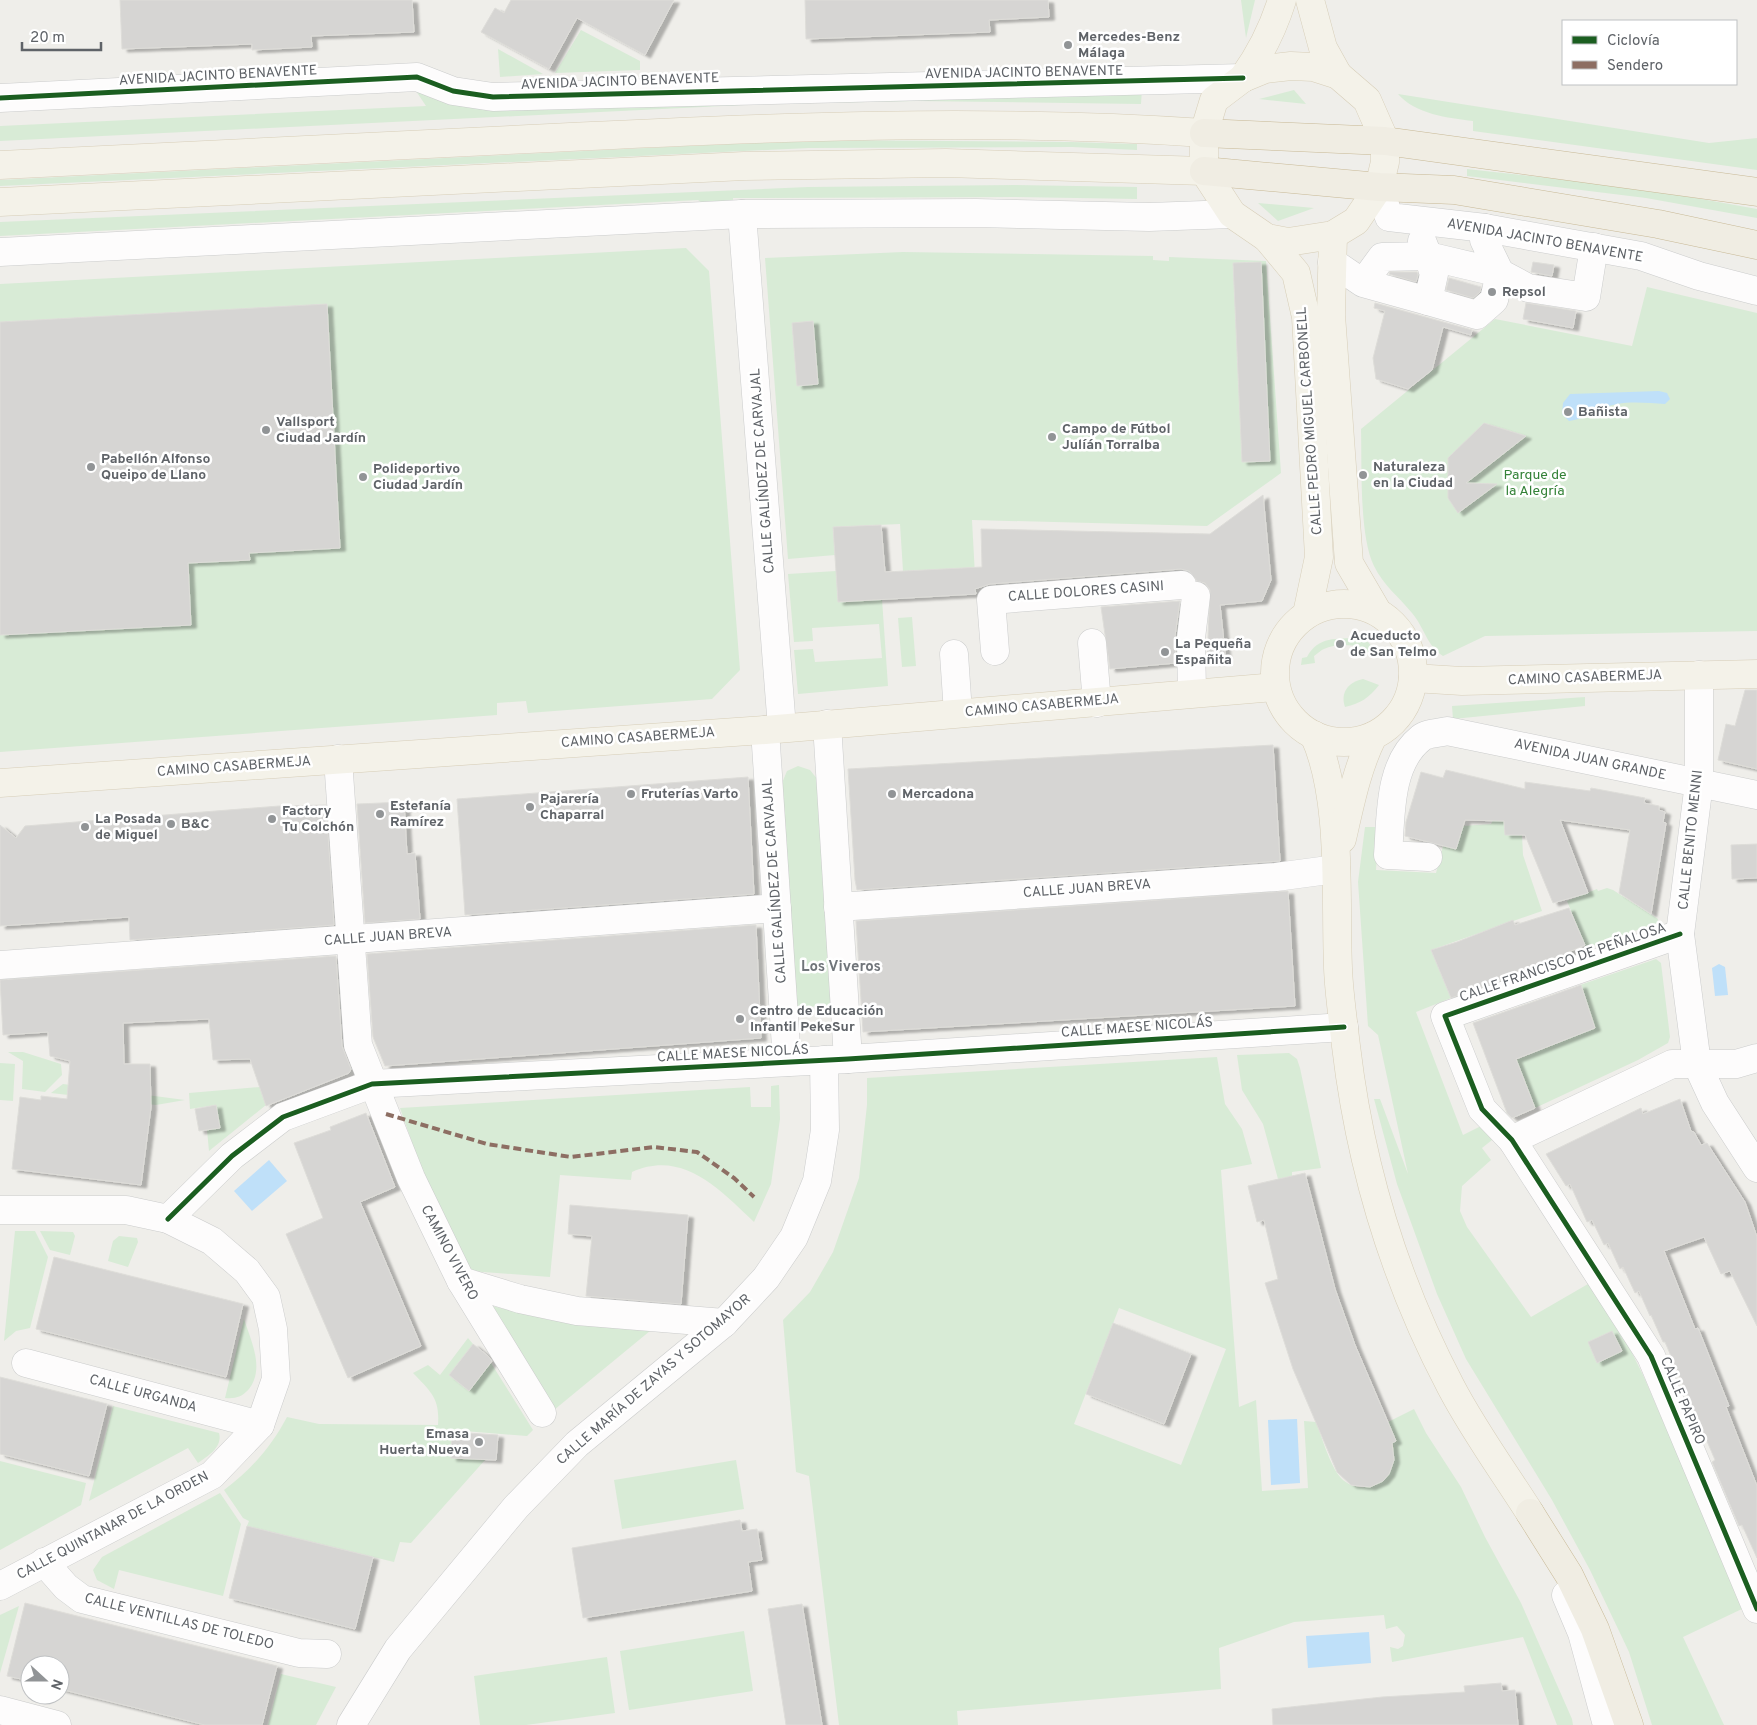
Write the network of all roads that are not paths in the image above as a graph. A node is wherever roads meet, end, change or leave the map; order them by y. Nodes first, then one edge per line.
1 (1282, 0) edge
2 (1310, 0) edge
3 (1338, 75) junction
4 (1243, 78) junction
5 (0, 98) edge
6 (1204, 133) junction
7 (1385, 140) junction
8 (0, 165) edge
9 (1204, 171) junction
10 (1379, 187) junction
11 (1757, 192) edge
12 (0, 202) edge
13 (742, 214) junction
14 (1232, 214) junction
15 (1409, 220) junction
16 (1485, 228) junction
17 (1333, 235) junction
18 (1267, 238) junction
19 (1757, 245) edge
20 (1594, 247) junction
21 (0, 252) edge
22 (1428, 256) junction
23 (1332, 262) junction
24 (1500, 273) junction
25 (1363, 283) junction
26 (1757, 291) edge
27 (1428, 301) junction
28 (1376, 612) junction
29 (1307, 614) junction
30 (1092, 643) dead end
31 (995, 651) dead end
32 (954, 654) dead end
33 (1757, 674) edge
34 (1699, 675) junction
35 (1413, 678) junction
36 (1275, 687) junction
37 (1192, 693) junction
38 (1097, 703) junction
39 (958, 713) junction
40 (827, 724) junction
41 (774, 729) junction
42 (1314, 735) junction
43 (1373, 736) junction
44 (338, 759) junction
45 (0, 783) edge
46 (1699, 783) junction
47 (1757, 795) edge
48 (1428, 857) dead end
49 (1336, 869) junction
50 (838, 907) junction
51 (776, 908) junction
52 (1680, 934) junction
53 (351, 940) junction
54 (0, 965) edge
55 (1344, 1027) junction
56 (1757, 1058) edge
57 (836, 1060) junction
58 (787, 1062) junction
59 (1697, 1064) junction
60 (372, 1084) junction
61 (1512, 1140) junction
62 (1757, 1168) edge
63 (0, 1210) edge
64 (168, 1219) junction
65 (461, 1281) junction
66 (724, 1323) junction
67 (26, 1363) dead end
68 (542, 1413) dead end
69 (260, 1425) junction
70 (1530, 1513) junction
71 (44, 1562) junction
72 (467, 1564) junction
73 (0, 1586) edge
74 (1757, 1608) edge
75 (327, 1654) dead end
76 (0, 1710) edge
77 (57, 1725) edge
78 (351, 1725) edge
79 (369, 1725) edge
80 (1607, 1725) edge
81 (1630, 1725) edge

1 - 4 main road
2 - 3 main road
3 - 4 main road, AVENIDA JACINTO BENAVENTE
3 - 7 main road, AVENIDA JACINTO BENAVENTE
4 - 5 street, AVENIDA JACINTO BENAVENTE
4 - 6 main road, AVENIDA JACINTO BENAVENTE
6 - 7 highway
6 - 8 main road
6 - 9 main road, AVENIDA JACINTO BENAVENTE
7 - 10 main road, AVENIDA JACINTO BENAVENTE
7 - 11 highway
9 - 10 highway
9 - 12 main road
9 - 14 main road, AVENIDA JACINTO BENAVENTE
10 - 15 street, AVENIDA JACINTO BENAVENTE
10 - 17 main road, AVENIDA JACINTO BENAVENTE
10 - 19 highway
13 - 14 street
13 - 21 street
13 - 41 street, CALLE GALÍNDEZ DE CARVAJAL
14 - 18 main road, AVENIDA JACINTO BENAVENTE
15 - 16 street, AVENIDA JACINTO BENAVENTE
15 - 22 street
16 - 20 street, AVENIDA JACINTO BENAVENTE
16 - 24 street
17 - 18 main road, AVENIDA JACINTO BENAVENTE
17 - 23 main road, CALLE PEDRO MIGUEL CARBONELL
18 - 29 main road, CALLE PEDRO MIGUEL CARBONELL
20 - 24 street
20 - 26 street, AVENIDA JACINTO BENAVENTE
22 - 24 street
22 - 25 street
22 - 27 street
23 - 25 street
23 - 28 main road, CALLE PEDRO MIGUEL CARBONELL
24 - 27 street
25 - 27 street
28 - 29 main road
28 - 35 main road
29 - 36 main road
30 - 38 street
31 - 37 street, CALLE DOLORES CASINI
32 - 39 street
33 - 34 main road, CAMINO CASABERMEJA
34 - 35 main road, CAMINO CASABERMEJA
34 - 46 street, CALLE BENITO MENNI
35 - 43 main road
36 - 37 main road, CAMINO CASABERMEJA
36 - 42 main road
37 - 38 main road, CAMINO CASABERMEJA
38 - 39 main road, CAMINO CASABERMEJA
39 - 40 main road, CAMINO CASABERMEJA
40 - 41 main road, CAMINO CASABERMEJA
40 - 50 street
41 - 44 main road, CAMINO CASABERMEJA
41 - 51 street, CALLE GALÍNDEZ DE CARVAJAL
42 - 43 main road
42 - 49 main road
43 - 49 main road
44 - 45 main road, CAMINO CASABERMEJA
44 - 53 street, CAMINO VIVERO
46 - 47 street, AVENIDA JUAN GRANDE
46 - 48 street, AVENIDA JUAN GRANDE
46 - 52 street, CALLE BENITO MENNI
49 - 50 street, CALLE JUAN BREVA
49 - 55 main road
50 - 57 street
51 - 53 street, CALLE JUAN BREVA
51 - 58 street, CALLE GALÍNDEZ DE CARVAJAL
52 - 59 street, CALLE BENITO MENNI
52 - 61 street, CALLE FRANCISCO DE PEÑALOSA
53 - 54 street, CALLE JUAN BREVA
53 - 60 street, CAMINO VIVERO
55 - 57 street, CALLE MAESE NICOLÁS
55 - 70 main road
56 - 59 street
57 - 58 street, CALLE MAESE NICOLÁS
57 - 66 street, CALLE MARÍA DE ZAYAS Y SOTOMAYOR
58 - 60 street, CALLE MAESE NICOLÁS
59 - 61 street
59 - 62 street, CALLE BENITO MENNI
60 - 64 street, CALLE MAESE NICOLÁS
60 - 65 street, CAMINO VIVERO
61 - 74 street, CALLE PAPIRO
63 - 64 street, CALLE QUINTANAR DE LA ORDEN
64 - 69 street, CALLE QUINTANAR DE LA ORDEN
65 - 66 street
65 - 68 street, CAMINO VIVERO
66 - 72 street, CALLE MARÍA DE ZAYAS Y SOTOMAYOR
67 - 69 street, CALLE URGANDA
69 - 71 street, CALLE QUINTANAR DE LA ORDEN
70 - 80 street
70 - 81 highway
71 - 73 street, CALLE QUINTANAR DE LA ORDEN
71 - 75 street, CALLE VENTILLAS DE TOLEDO
72 - 78 street, CALLE MARÍA DE ZAYAS Y SOTOMAYOR
72 - 79 street, CALLE MARÍA DE ZAYAS Y SOTOMAYOR
76 - 77 street

